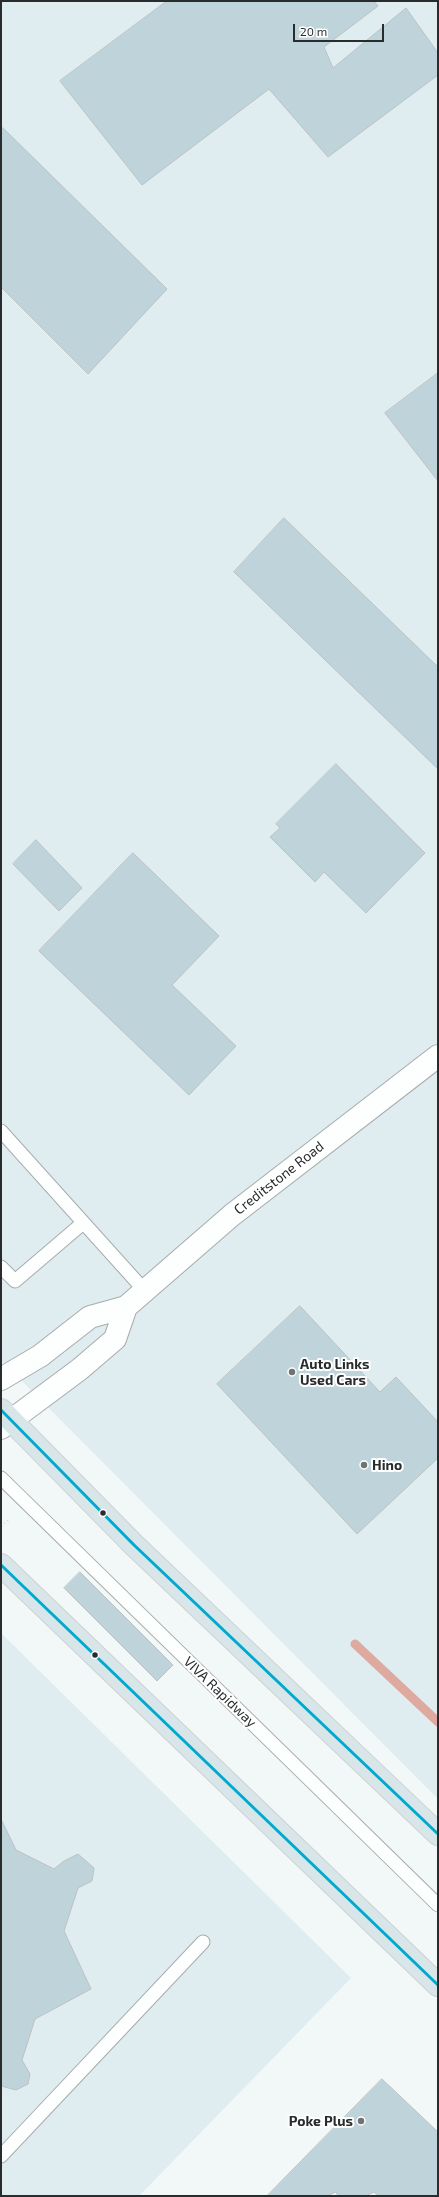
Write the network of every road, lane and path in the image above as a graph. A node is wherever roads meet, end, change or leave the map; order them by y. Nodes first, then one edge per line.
1 (438, 1056) edge
2 (1, 1131) edge
3 (83, 1223) junction
4 (1, 1267) edge
5 (145, 1291) junction
6 (126, 1307) junction
7 (1, 1378) edge
8 (4, 1420) edge
9 (1, 1478) edge
10 (10, 1519) dead end
11 (1, 1526) edge
12 (1, 1565) edge
13 (438, 1834) edge
14 (438, 1905) edge
15 (203, 1942) dead end
16 (438, 1985) edge
17 (1, 2156) edge

1 - 5 street, Creditstone Road
2 - 3 lane
3 - 4 lane
3 - 5 lane
5 - 6 street, Creditstone Road
6 - 7 street, Creditstone Road
6 - 8 street
8 - 13 main road
9 - 14 lane, VIVA Rapidway
10 - 11 path
12 - 16 main road
15 - 17 lane

